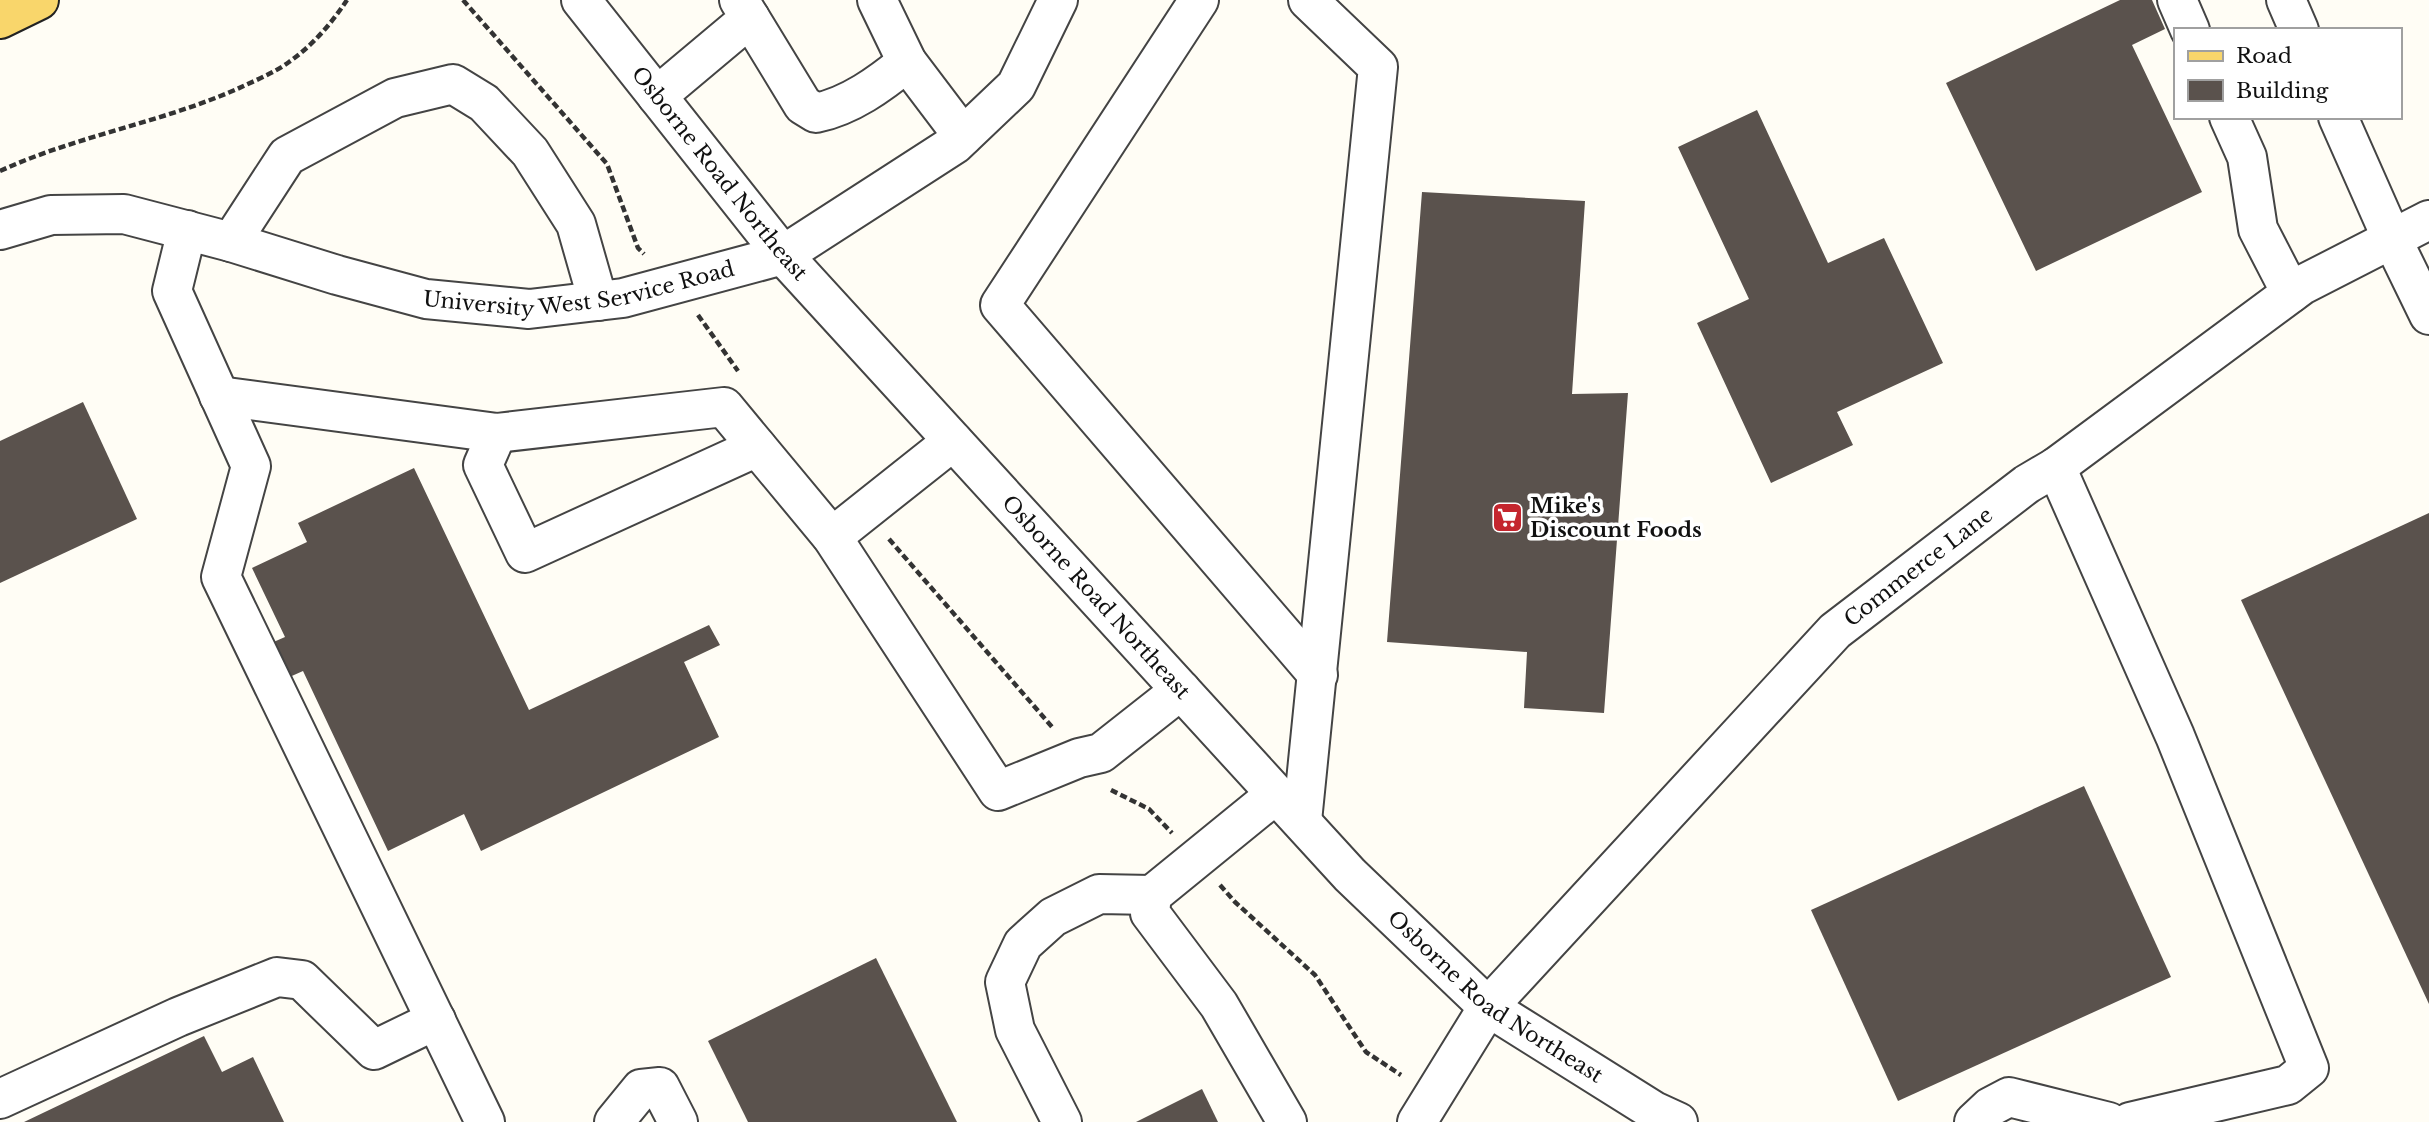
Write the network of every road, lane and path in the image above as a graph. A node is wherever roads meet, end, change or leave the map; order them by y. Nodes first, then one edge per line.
1 (39, 0) edge
2 (347, 0) edge
3 (463, 0) edge
4 (581, 0) edge
5 (877, 0) edge
6 (1058, 0) edge
7 (1199, 0) edge
8 (1308, 0) edge
9 (2177, 0) edge
10 (2286, 0) edge
11 (745, 9) edge
12 (0, 19) edge
13 (2189, 28) edge
14 (2299, 28) edge
15 (907, 62) junction
16 (657, 96) junction
17 (2230, 119) edge
18 (2339, 119) edge
19 (963, 136) junction
20 (0, 172) edge
21 (2429, 220) edge
22 (0, 229) edge
23 (187, 230) junction
24 (2392, 239) junction
25 (231, 242) junction
26 (638, 248) dead end
27 (783, 255) junction
28 (2291, 293) junction
29 (598, 301) junction
30 (2429, 315) edge
31 (219, 396) junction
32 (497, 433) junction
33 (953, 441) junction
34 (757, 447) junction
35 (2056, 467) junction
36 (832, 537) junction
37 (1318, 675) junction
38 (1181, 690) junction
39 (1276, 794) junction
40 (1302, 821) junction
41 (1152, 895) junction
42 (1488, 1007) junction
43 (436, 1020) junction
44 (0, 1099) edge
45 (485, 1122) edge
46 (614, 1122) edge
47 (678, 1122) edge
48 (1062, 1122) edge
49 (1287, 1122) edge
50 (1418, 1122) edge
51 (1678, 1122) edge
52 (1974, 1122) edge
53 (2109, 1122) edge
54 (2130, 1122) edge

1 - 12 main road
2 - 20 path
3 - 26 path
4 - 16 street, Osborne Road Northeast
5 - 15 street
6 - 19 street, University West Service Road
7 - 37 street
8 - 37 street
9 - 13 street
10 - 14 street
11 - 15 street
11 - 16 street
15 - 19 street
16 - 27 street, Osborne Road Northeast
17 - 28 street
18 - 24 street
19 - 27 street, University West Service Road
21 - 24 street, Commerce Lane
22 - 23 street, University West Service Road
23 - 25 street, University West Service Road
23 - 31 street
24 - 28 street, Commerce Lane
24 - 30 street
25 - 29 street, University West Service Road
25 - 29 street
27 - 29 street, University West Service Road
27 - 33 street, Osborne Road Northeast
28 - 35 street, Commerce Lane
31 - 32 street
31 - 43 street
32 - 34 street
32 - 34 street
33 - 36 street
33 - 38 street, Osborne Road Northeast
34 - 36 street
35 - 42 street, Commerce Lane
35 - 54 street
36 - 38 street
37 - 40 street
38 - 39 street, Osborne Road Northeast
39 - 40 street, Osborne Road Northeast
39 - 41 street
40 - 42 street, Osborne Road Northeast
41 - 48 street
41 - 49 street
42 - 50 street, Commerce Lane
42 - 51 street, Osborne Road Northeast
43 - 44 street
43 - 45 street
46 - 47 street
52 - 53 street

